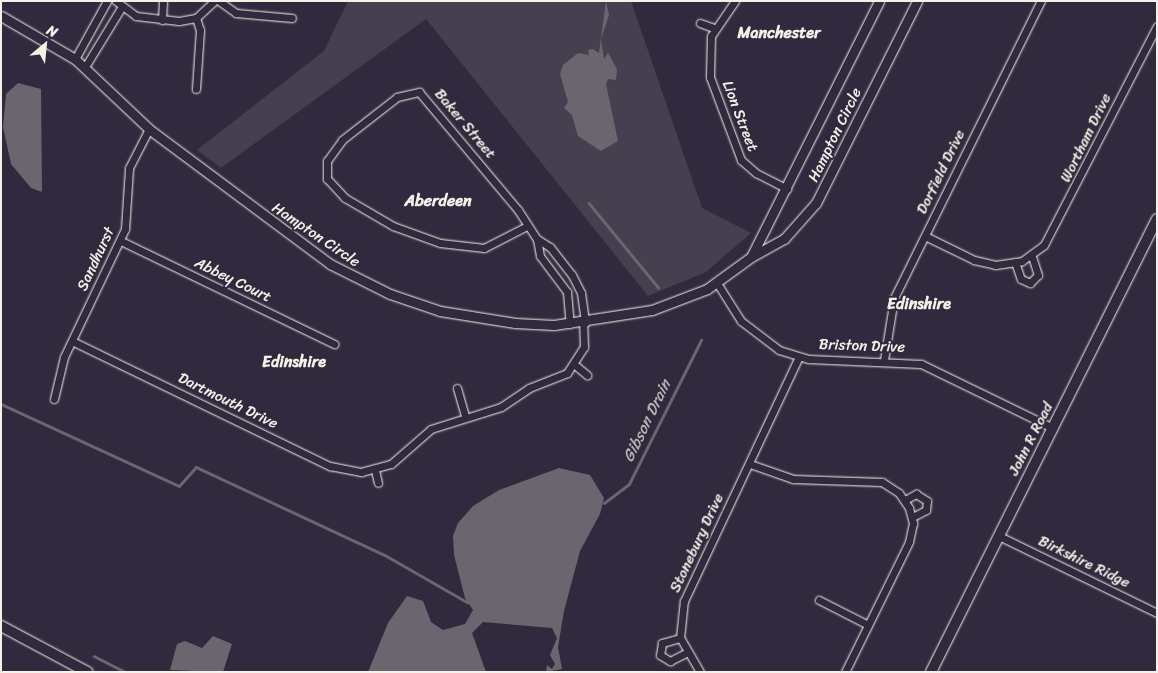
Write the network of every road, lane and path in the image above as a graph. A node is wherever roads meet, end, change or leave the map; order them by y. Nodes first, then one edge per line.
1 (107, 1) edge
2 (116, 1) edge
3 (163, 1) edge
4 (214, 1) edge
5 (219, 1) edge
6 (734, 1) edge
7 (879, 1) edge
8 (917, 1) edge
9 (1041, 1) edge
10 (121, 8) junction
11 (1, 16) edge
12 (196, 18) junction
13 (292, 18) dead end
14 (162, 20) junction
15 (700, 23) dead end
16 (1157, 26) edge
17 (714, 28) junction
18 (89, 35) junction
19 (101, 41) junction
20 (75, 59) junction
21 (85, 67) junction
22 (196, 89) dead end
23 (149, 129) junction
24 (787, 189) junction
25 (1157, 219) edge
26 (527, 226) junction
27 (925, 236) junction
28 (537, 239) junction
29 (121, 241) junction
30 (1032, 256) junction
31 (751, 257) junction
32 (1015, 262) junction
33 (572, 275) junction
34 (561, 282) junction
35 (717, 282) junction
36 (584, 323) junction
37 (570, 324) junction
38 (72, 341) junction
39 (334, 344) dead end
40 (799, 357) junction
41 (884, 360) junction
42 (575, 365) junction
43 (587, 375) dead end
44 (457, 388) dead end
45 (54, 399) dead end
46 (465, 416) junction
47 (1053, 428) junction
48 (750, 464) junction
49 (375, 470) junction
50 (378, 483) dead end
51 (905, 500) junction
52 (912, 517) junction
53 (999, 536) junction
54 (819, 600) dead end
55 (1157, 613) edge
56 (868, 625) junction
57 (1, 626) edge
58 (680, 638) junction
59 (686, 653) junction
60 (87, 672) edge
61 (700, 672) edge
62 (845, 672) edge
63 (931, 672) edge

1 - 18 street
2 - 10 street
3 - 14 street
4 - 12 street
5 - 13 street
6 - 17 street, Lion Street
7 - 24 street, Hampton Circle
8 - 31 street, Hampton Circle
9 - 27 street, Dorfield Drive
10 - 14 street
10 - 19 street
11 - 20 street, Hampton Circle
12 - 14 street
12 - 22 street
15 - 17 street
16 - 30 street, Wortham Drive
17 - 24 street, Lion Street
18 - 19 street
18 - 20 street
19 - 21 street
20 - 21 street, Hampton Circle
21 - 23 street, Hampton Circle
23 - 29 street, Sandhurst
23 - 37 street, Hampton Circle
24 - 31 street, Hampton Circle
25 - 47 main road, John R Road
26 - 26 street, Baker Street
26 - 28 street, Baker Street
27 - 32 street, Wortham Drive
27 - 41 street, Dorfield Drive
28 - 33 street, Baker Street
28 - 34 street, Baker Street
29 - 38 street, Sandhurst
29 - 39 street, Abbey Court
30 - 32 street, Wortham Drive
30 - 32 street
31 - 35 street, Hampton Circle
33 - 34 street
33 - 36 street, Baker Street
34 - 37 street, Baker Street
35 - 36 street, Hampton Circle
35 - 40 street, Briston Drive
36 - 37 street, Hampton Circle
36 - 42 street
38 - 45 street, Sandhurst
38 - 49 street, Dartmouth Drive
40 - 41 street, Briston Drive
40 - 48 street, Stonebury Drive
41 - 47 street, Briston Drive
42 - 43 street
42 - 46 street, Dartmouth Drive
44 - 46 street
46 - 49 street, Dartmouth Drive
47 - 53 main road, John R Road
48 - 51 street
48 - 58 street, Stonebury Drive
49 - 50 street
51 - 52 street
51 - 52 street
52 - 56 street
53 - 55 street, Birkshire Ridge
53 - 63 main road, John R Road
54 - 56 street
56 - 62 street
57 - 60 main road
58 - 59 street, Stonebury Drive
58 - 59 street
59 - 61 street, Stonebury Drive

